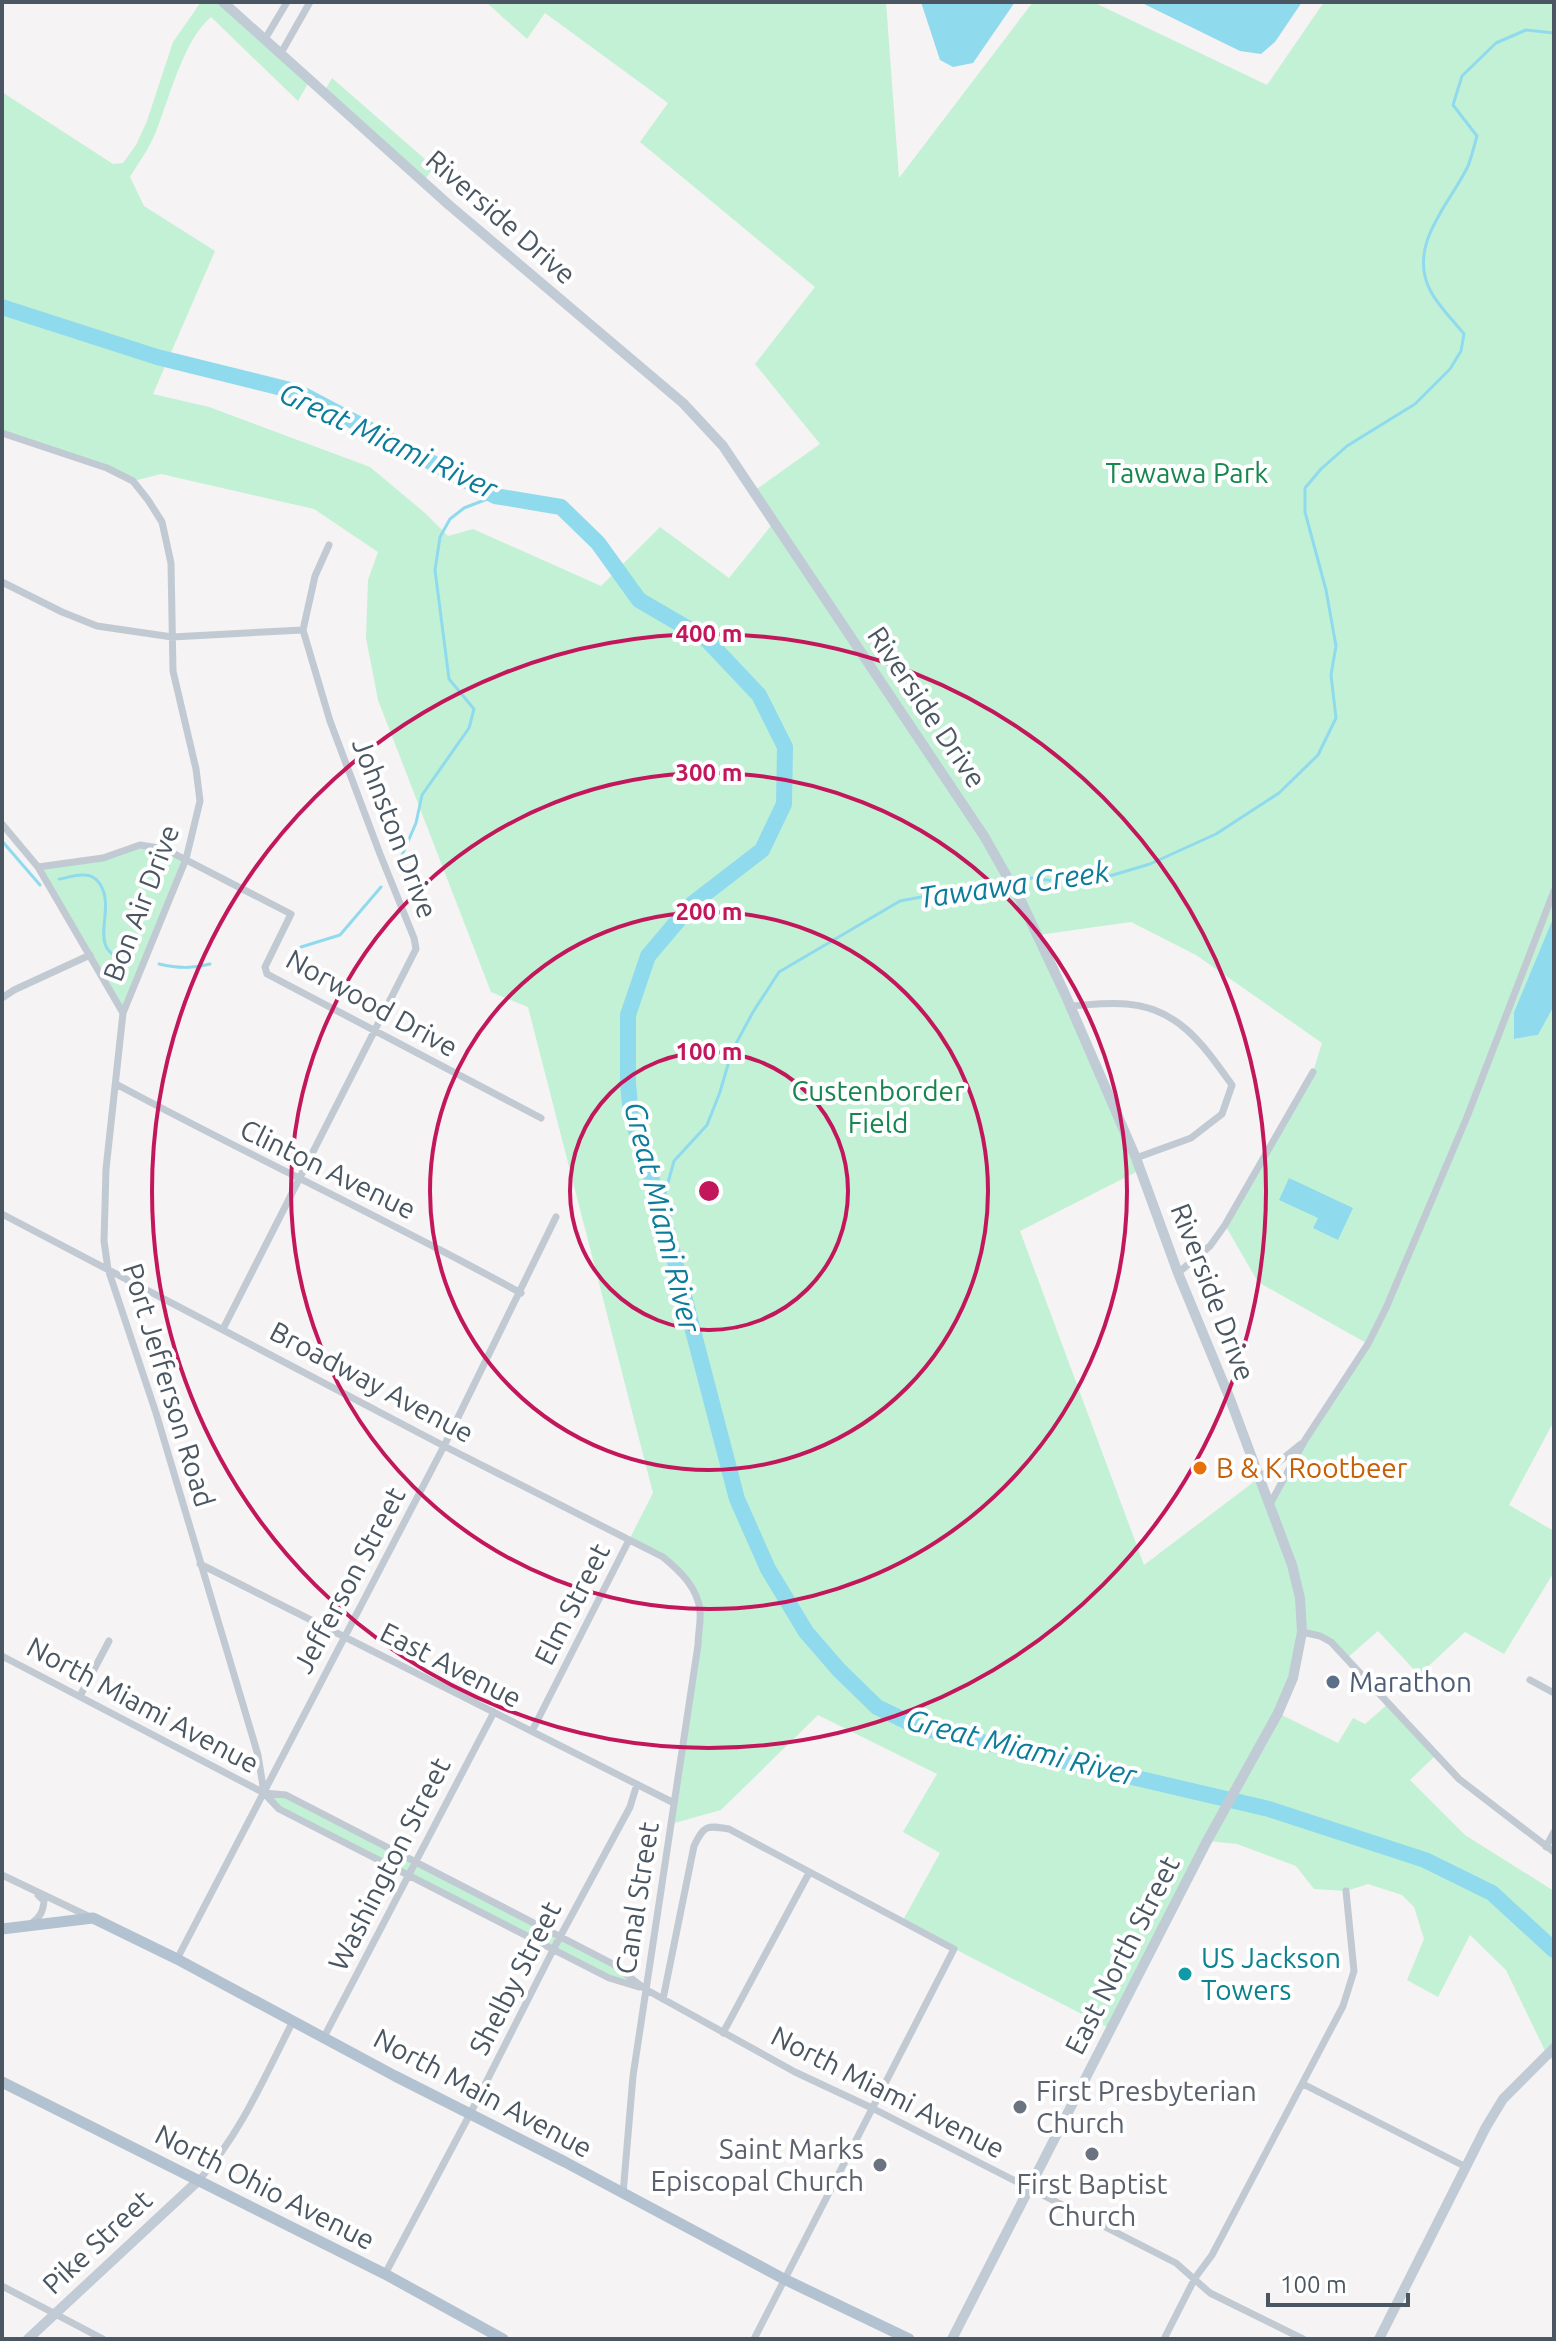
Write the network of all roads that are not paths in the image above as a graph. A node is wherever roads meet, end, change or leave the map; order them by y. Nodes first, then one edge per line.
1 (223, 2) edge
2 (287, 2) edge
3 (310, 2) edge
4 (265, 39) junction
5 (281, 53) junction
6 (2, 433) edge
7 (329, 545) dead end
8 (2, 582) edge
9 (303, 630) junction
10 (172, 637) junction
11 (2, 824) edge
12 (186, 859) junction
13 (38, 867) junction
14 (1554, 891) edge
15 (90, 955) junction
16 (2, 998) edge
17 (1070, 1006) junction
18 (123, 1013) junction
19 (374, 1031) junction
20 (1313, 1072) dead end
21 (116, 1084) junction
22 (541, 1118) dead end
23 (1136, 1158) junction
24 (298, 1179) junction
25 (2, 1214) edge
26 (556, 1217) dead end
27 (108, 1269) junction
28 (1178, 1273) junction
29 (521, 1293) junction
30 (223, 1329) junction
31 (1305, 1440) junction
32 (444, 1446) junction
33 (1259, 1478) junction
34 (1269, 1505) junction
35 (629, 1540) junction
36 (200, 1564) junction
37 (700, 1610) joint
38 (1302, 1632) junction
39 (344, 1636) junction
40 (109, 1641) dead end
41 (2, 1656) edge
42 (1530, 1680) dead end
43 (1554, 1693) edge
44 (80, 1696) junction
45 (494, 1712) junction
46 (532, 1731) junction
47 (637, 1784) junction
48 (264, 1793) junction
49 (674, 1803) junction
50 (1554, 1832) edge
51 (1546, 1847) junction
52 (1554, 1852) edge
53 (414, 1862) junction
54 (809, 1873) junction
55 (2, 1875) edge
56 (407, 1875) junction
57 (34, 1890) junction
58 (1346, 1891) dead end
59 (93, 1918) junction
60 (27, 1926) junction
61 (2, 1929) edge
62 (560, 1936) junction
63 (554, 1948) junction
64 (177, 1959) junction
65 (645, 1989) junction
66 (663, 1999) junction
67 (293, 2021) junction
68 (723, 2033) junction
69 (324, 2037) junction
70 (1550, 2052) edge
71 (2, 2082) edge
72 (1303, 2084) junction
73 (874, 2109) junction
74 (470, 2114) junction
75 (1466, 2167) junction
76 (199, 2180) junction
77 (1030, 2188) junction
78 (623, 2194) junction
79 (385, 2274) junction
80 (1195, 2278) junction
81 (784, 2279) junction
82 (2, 2286) edge
83 (55, 2313) junction
84 (28, 2339) edge
85 (103, 2339) edge
86 (503, 2339) edge
87 (754, 2339) edge
88 (909, 2339) edge
89 (952, 2339) edge
90 (1164, 2339) edge
91 (1303, 2339) edge
92 (1379, 2339) edge

1 - 4 main road, Riverside Drive
2 - 4 street
3 - 5 street
4 - 5 main road, Riverside Drive
5 - 17 main road, Riverside Drive
6 - 10 street, Bon Air Drive
7 - 9 street, Johnston Drive
8 - 10 street
9 - 10 street
9 - 19 street, Johnston Drive
10 - 12 street, Bon Air Drive
11 - 13 street
12 - 13 street, Norwood Drive
12 - 18 street, Bon Air Drive
12 - 19 street, Norwood Drive
13 - 15 street
14 - 31 street
15 - 16 street
15 - 18 street
17 - 23 main road, Riverside Drive
17 - 23 street
18 - 21 street, Port Jefferson Road
19 - 22 street, Norwood Drive
19 - 24 street, Johnston Drive
20 - 28 street
21 - 24 street, Clinton Avenue
21 - 27 street, Port Jefferson Road
23 - 28 main road, Riverside Drive
24 - 29 street, Clinton Avenue
24 - 30 street, Johnston Drive
25 - 27 street, Broadway Avenue
26 - 29 street, Jefferson Street
27 - 30 street, Broadway Avenue
27 - 36 street, Port Jefferson Road
28 - 33 main road, Riverside Drive
29 - 32 street, Jefferson Street
30 - 32 street, Broadway Avenue
31 - 33 street
31 - 34 street
32 - 35 street, Broadway Avenue
32 - 39 street, Jefferson Street
33 - 34 main road, Riverside Drive
34 - 38 main road, Riverside Drive
35 - 37 street, Broadway Avenue
35 - 46 street, Elm Street
36 - 39 street, East Avenue
36 - 48 street, Port Jefferson Road
37 - 49 street, Canal Street
38 - 51 street
38 - 77 main road, East North Street
39 - 45 street, East Avenue
39 - 48 street, Jefferson Street
40 - 44 street
41 - 44 street, North Miami Avenue
42 - 43 street
44 - 48 street, North Miami Avenue
45 - 46 street, East Avenue
45 - 53 street, Washington Street
46 - 47 street, East Avenue
47 - 49 street, East Avenue
47 - 62 street, Shelby Street
48 - 53 street, North Miami Avenue
48 - 56 street, North Miami Avenue
48 - 64 street, Jefferson Street
49 - 65 street, Canal Street
50 - 51 street
51 - 52 street
53 - 56 street, Washington Street
53 - 62 street, North Miami Avenue
54 - 66 street
54 - 68 street
54 - 73 street
55 - 57 street, North Main Avenue
56 - 63 street, North Miami Avenue
56 - 69 street, Washington Street
57 - 59 street, North Main Avenue
57 - 60 street
58 - 72 street
59 - 60 main road
59 - 64 main road, North Main Avenue
60 - 61 main road
62 - 63 street, Shelby Street
62 - 65 street, North Miami Avenue
63 - 65 street, North Miami Avenue
63 - 74 street, Shelby Street
64 - 67 main road, North Main Avenue
65 - 66 street, North Miami Avenue
65 - 78 street, Canal Street
66 - 68 street, North Miami Avenue
67 - 69 main road, North Main Avenue
67 - 76 street
68 - 73 street, North Miami Avenue
69 - 74 main road, North Main Avenue
70 - 75 main road
71 - 76 main road, North Ohio Avenue
72 - 75 street
72 - 80 street
73 - 77 street, North Miami Avenue
73 - 81 street
74 - 78 main road, North Main Avenue
74 - 79 street, Shelby Street
75 - 92 main road
76 - 79 main road, North Ohio Avenue
76 - 83 main road, Pike Street
77 - 80 street, North Miami Avenue
77 - 89 main road, East North Street
78 - 81 main road, North Main Avenue
79 - 86 main road, North Ohio Avenue
80 - 90 street
80 - 91 street, North Miami Avenue
81 - 87 street
81 - 88 main road, North Main Avenue
82 - 83 street
83 - 84 main road, Pike Street
83 - 85 street

